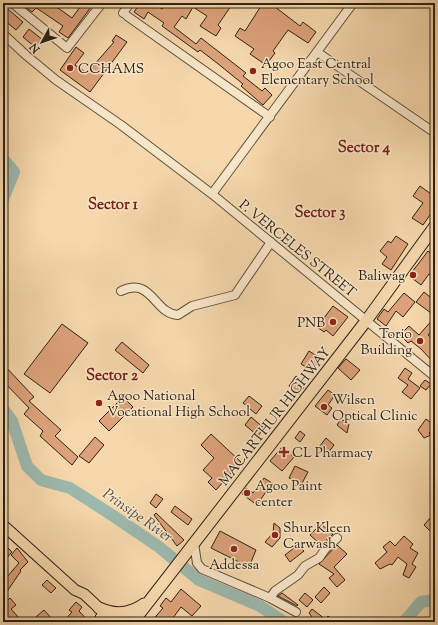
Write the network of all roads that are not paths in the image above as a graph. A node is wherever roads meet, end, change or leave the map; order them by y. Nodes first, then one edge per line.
1 (12, 3) edge
2 (102, 3) edge
3 (130, 3) edge
4 (354, 3) edge
5 (3, 34) edge
6 (317, 52) junction
7 (270, 117) junction
8 (435, 133) edge
9 (212, 194) junction
10 (435, 226) edge
11 (271, 242) junction
12 (122, 291) dead end
13 (366, 321) junction
14 (435, 377) edge
15 (3, 525) edge
16 (337, 538) dead end
17 (191, 547) junction
18 (270, 598) junction
19 (151, 599) junction
20 (296, 612) dead end
21 (102, 618) edge
22 (114, 622) edge
23 (133, 622) edge

1 - 2 street
3 - 7 street
4 - 6 street
5 - 9 street, P. VERCELES STREET
6 - 7 street
6 - 8 street
7 - 9 street
9 - 11 street, P. VERCELES STREET
10 - 13 highway, MACARTHUR HIGHWAY
11 - 12 street
11 - 13 street, P. VERCELES STREET
13 - 14 street, P. VERCELES STREET
13 - 17 highway, MACARTHUR HIGHWAY
15 - 21 main road
16 - 18 street
17 - 18 street
17 - 19 highway, MACARTHUR HIGHWAY
18 - 20 street
19 - 21 highway
19 - 23 highway, MACARTHUR HIGHWAY
21 - 22 main road

